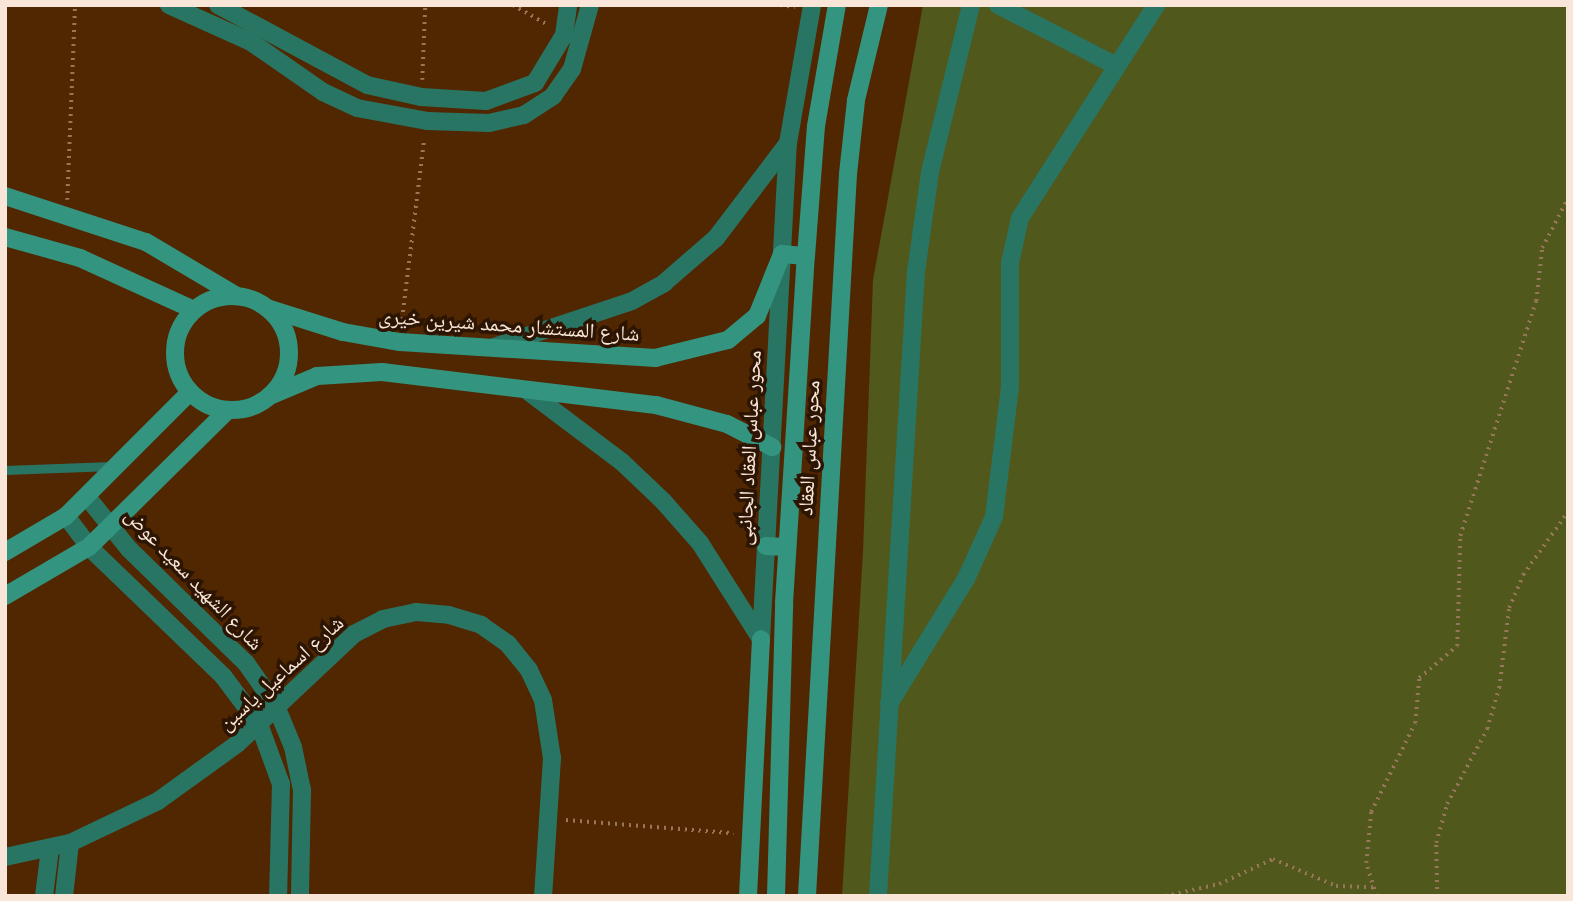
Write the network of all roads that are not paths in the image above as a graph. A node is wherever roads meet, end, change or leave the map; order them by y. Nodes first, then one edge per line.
1 (169, 5) edge
2 (218, 5) edge
3 (568, 5) edge
4 (590, 5) edge
5 (812, 5) edge
6 (837, 5) edge
7 (879, 5) edge
8 (971, 5) edge
9 (998, 5) edge
10 (1156, 5) edge
11 (1113, 64) junction
12 (788, 143) junction
13 (5, 196) edge
14 (5, 237) edge
15 (782, 254) junction
16 (806, 256) junction
17 (237, 296) junction
18 (267, 308) junction
19 (194, 310) junction
20 (487, 349) junction
21 (528, 392) junction
22 (190, 393) junction
23 (272, 395) junction
24 (228, 410) junction
25 (772, 447) junction
26 (122, 465) junction
27 (5, 470) edge
28 (87, 497) junction
29 (66, 516) junction
30 (110, 527) junction
31 (766, 546) junction
32 (89, 547) junction
33 (787, 547) junction
34 (5, 552) edge
35 (5, 596) edge
36 (761, 639) junction
37 (276, 706) junction
38 (887, 707) junction
39 (259, 724) junction
40 (70, 843) junction
41 (50, 849) junction
42 (5, 858) edge
43 (44, 896) edge
44 (64, 896) edge
45 (278, 896) edge
46 (300, 896) edge
47 (543, 896) edge
48 (748, 896) edge
49 (776, 896) edge
50 (807, 896) edge
51 (878, 896) edge

1 - 4 street
2 - 3 street
5 - 12 street, محور عباس العقاد الجانبى
6 - 16 street, محور عباس العقاد
7 - 50 street, محور عباس العقاد
8 - 38 street
9 - 11 street
10 - 11 street
11 - 38 street
12 - 15 street, محور عباس العقاد الجانبى
12 - 20 street
13 - 17 street
14 - 19 street
15 - 16 street
15 - 20 street, شارع المستشار محمد شيرين خيرى
15 - 25 street, محور عباس العقاد الجانبى
16 - 33 street, محور عباس العقاد
17 - 18 street
17 - 19 street
18 - 20 street, شارع المستشار محمد شيرين خيرى
18 - 23 street
19 - 22 street
21 - 23 street
21 - 25 street
21 - 36 street
22 - 24 street
22 - 26 street
23 - 24 street
24 - 30 street
25 - 31 street, محور عباس العقاد الجانبى
26 - 27 lane
26 - 28 street
28 - 29 street
28 - 30 street, شارع الشهيد سعيد عوض
29 - 32 street
29 - 34 street
30 - 32 street
30 - 37 street, شارع الشهيد سعيد عوض
31 - 33 street
31 - 36 street, محور عباس العقاد الجانبى
32 - 35 street
32 - 39 street
33 - 49 street, محور عباس العقاد
36 - 48 street, محور عباس العقاد الجانبى
37 - 39 street, شارع اسماعيل ياسين
37 - 46 street, شارع الشهيد سعيد عوض
37 - 47 street, شارع اسماعيل ياسين
38 - 51 street
39 - 40 street, شارع اسماعيل ياسين
39 - 45 street
40 - 41 street, شارع اسماعيل ياسين
40 - 44 street
41 - 42 street, شارع اسماعيل ياسين
41 - 43 street

